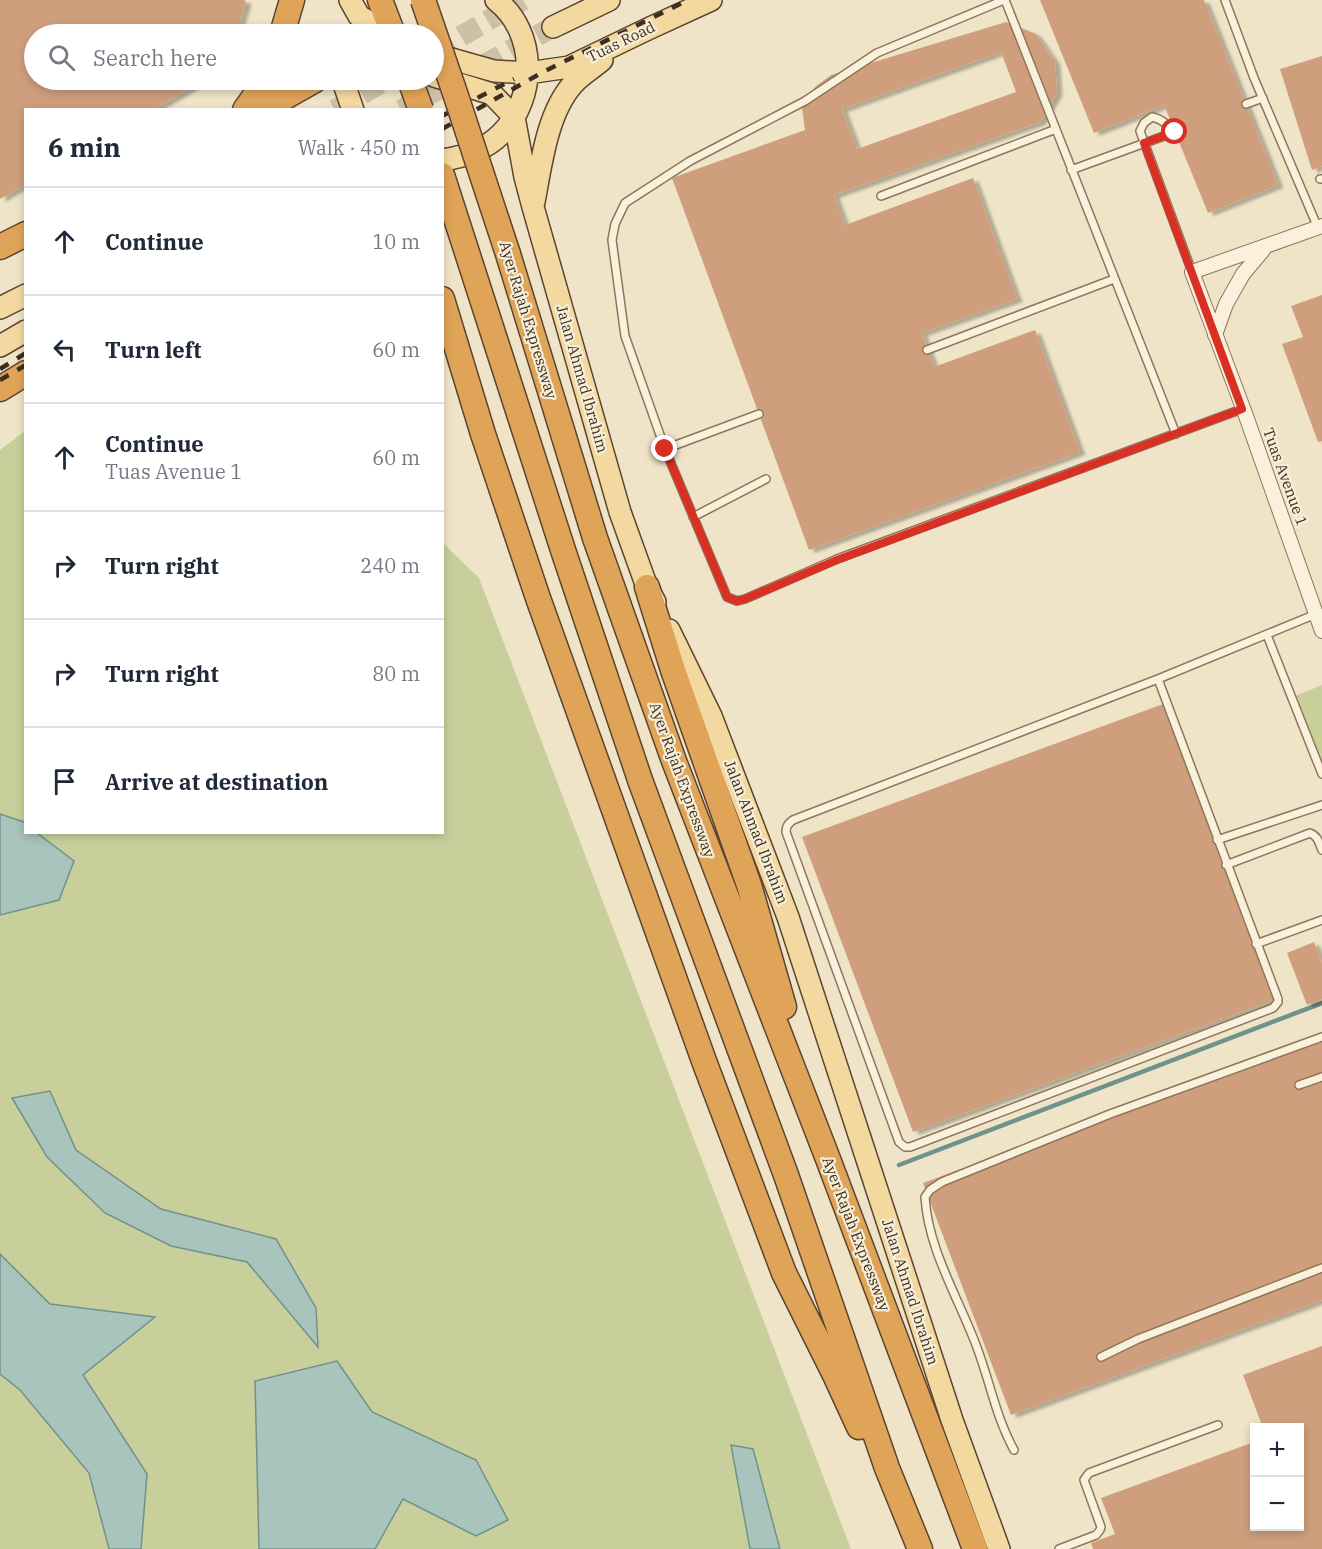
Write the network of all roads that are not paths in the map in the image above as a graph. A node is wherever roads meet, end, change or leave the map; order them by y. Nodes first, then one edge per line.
1 (292, 0) edge
2 (374, 0) edge
3 (380, 0) edge
4 (423, 0) edge
5 (496, 0) edge
6 (609, 0) edge
7 (711, 0) edge
8 (1004, 0) edge
9 (1225, 0) edge
10 (353, 17) edge
11 (285, 24) edge
12 (369, 24) edge
13 (388, 24) edge
14 (431, 24) edge
15 (553, 27) tunnel mouth
16 (650, 28) junction
17 (444, 57) edge
18 (444, 61) edge
19 (528, 73) junction
20 (444, 79) edge
21 (259, 90) edge
22 (297, 90) edge
23 (346, 90) edge
24 (414, 90) edge
25 (1263, 98) junction
26 (1246, 104) dead end
27 (246, 108) edge
28 (266, 108) edge
29 (352, 108) edge
30 (420, 108) edge
31 (514, 117) junction
32 (1056, 129) junction
33 (1144, 143) junction
34 (444, 160) edge
35 (1071, 170) junction
36 (444, 181) edge
37 (881, 196) dead end
38 (533, 207) junction
39 (1320, 227) edge
40 (24, 235) edge
41 (0, 247) edge
42 (1265, 247) junction
43 (1192, 272) junction
44 (1114, 279) junction
45 (24, 295) edge
46 (444, 306) edge
47 (0, 308) edge
48 (24, 332) edge
49 (1215, 335) junction
50 (0, 346) edge
51 (927, 350) dead end
52 (24, 374) edge
53 (0, 389) edge
54 (1242, 409) junction
55 (759, 414) dead end
56 (1176, 434) junction
57 (665, 449) junction
58 (766, 479) dead end
59 (693, 518) junction
60 (647, 587) junction
61 (1316, 614) junction
62 (1322, 631) edge
63 (1267, 634) junction
64 (1158, 679) junction
65 (1322, 774) edge
66 (1322, 805) edge
67 (1217, 840) junction
68 (1322, 850) edge
69 (1227, 865) junction
70 (1322, 920) edge
71 (1256, 944) junction
72 (1322, 1037) edge
73 (1322, 1077) edge
74 (1299, 1085) dead end
75 (828, 1159) junction
76 (1322, 1268) edge
77 (1101, 1357) dead end
78 (1218, 1425) dead end
79 (1014, 1450) dead end
80 (887, 1468) junction
81 (920, 1549) edge
82 (975, 1549) edge
83 (999, 1549) edge
84 (1059, 1549) edge

1 - 11 highway
2 - 10 main road
3 - 13 highway
4 - 14 highway, Ayer Rajah Expressway, bridge
5 - 19 main road
6 - 15 main road
7 - 16 main road, Tuas Road
8 - 32 lane
8 - 57 lane
9 - 25 lane
10 - 12 main road
16 - 19 main road, Tuas Road
16 - 38 main road
17 - 19 main road, Tuas Road
18 - 75 highway, Ayer Rajah Expressway, bridge
19 - 31 main road
20 - 31 main road
21 - 27 highway
22 - 28 highway
23 - 29 main road
24 - 30 highway, bridge
25 - 26 lane
25 - 39 lane
31 - 34 main road
31 - 38 main road, Jalan Ahmad Ibrahim
32 - 35 lane
32 - 37 lane
33 - 33 lane
33 - 35 lane
33 - 43 lane
35 - 44 lane
36 - 80 highway
38 - 60 main road, Jalan Ahmad Ibrahim
39 - 42 street
40 - 41 highway
42 - 43 street
42 - 49 street
43 - 49 street, Tuas Avenue 1
44 - 51 lane
44 - 56 lane
45 - 47 main road
46 - 80 highway
48 - 50 main road
49 - 54 street, Tuas Avenue 1
52 - 53 highway
54 - 56 lane
54 - 61 street, Tuas Avenue 1
55 - 57 lane
56 - 59 lane
57 - 59 lane
58 - 59 lane
60 - 75 highway
60 - 83 main road, Jalan Ahmad Ibrahim
61 - 62 street, Tuas Avenue 1
61 - 63 lane
63 - 64 lane
63 - 65 lane
64 - 67 lane
64 - 71 lane
66 - 67 lane
67 - 69 lane
68 - 69 lane
69 - 71 lane
70 - 71 lane
72 - 79 lane
73 - 74 lane
75 - 82 highway, Ayer Rajah Expressway
76 - 77 lane
78 - 84 lane
80 - 81 highway

